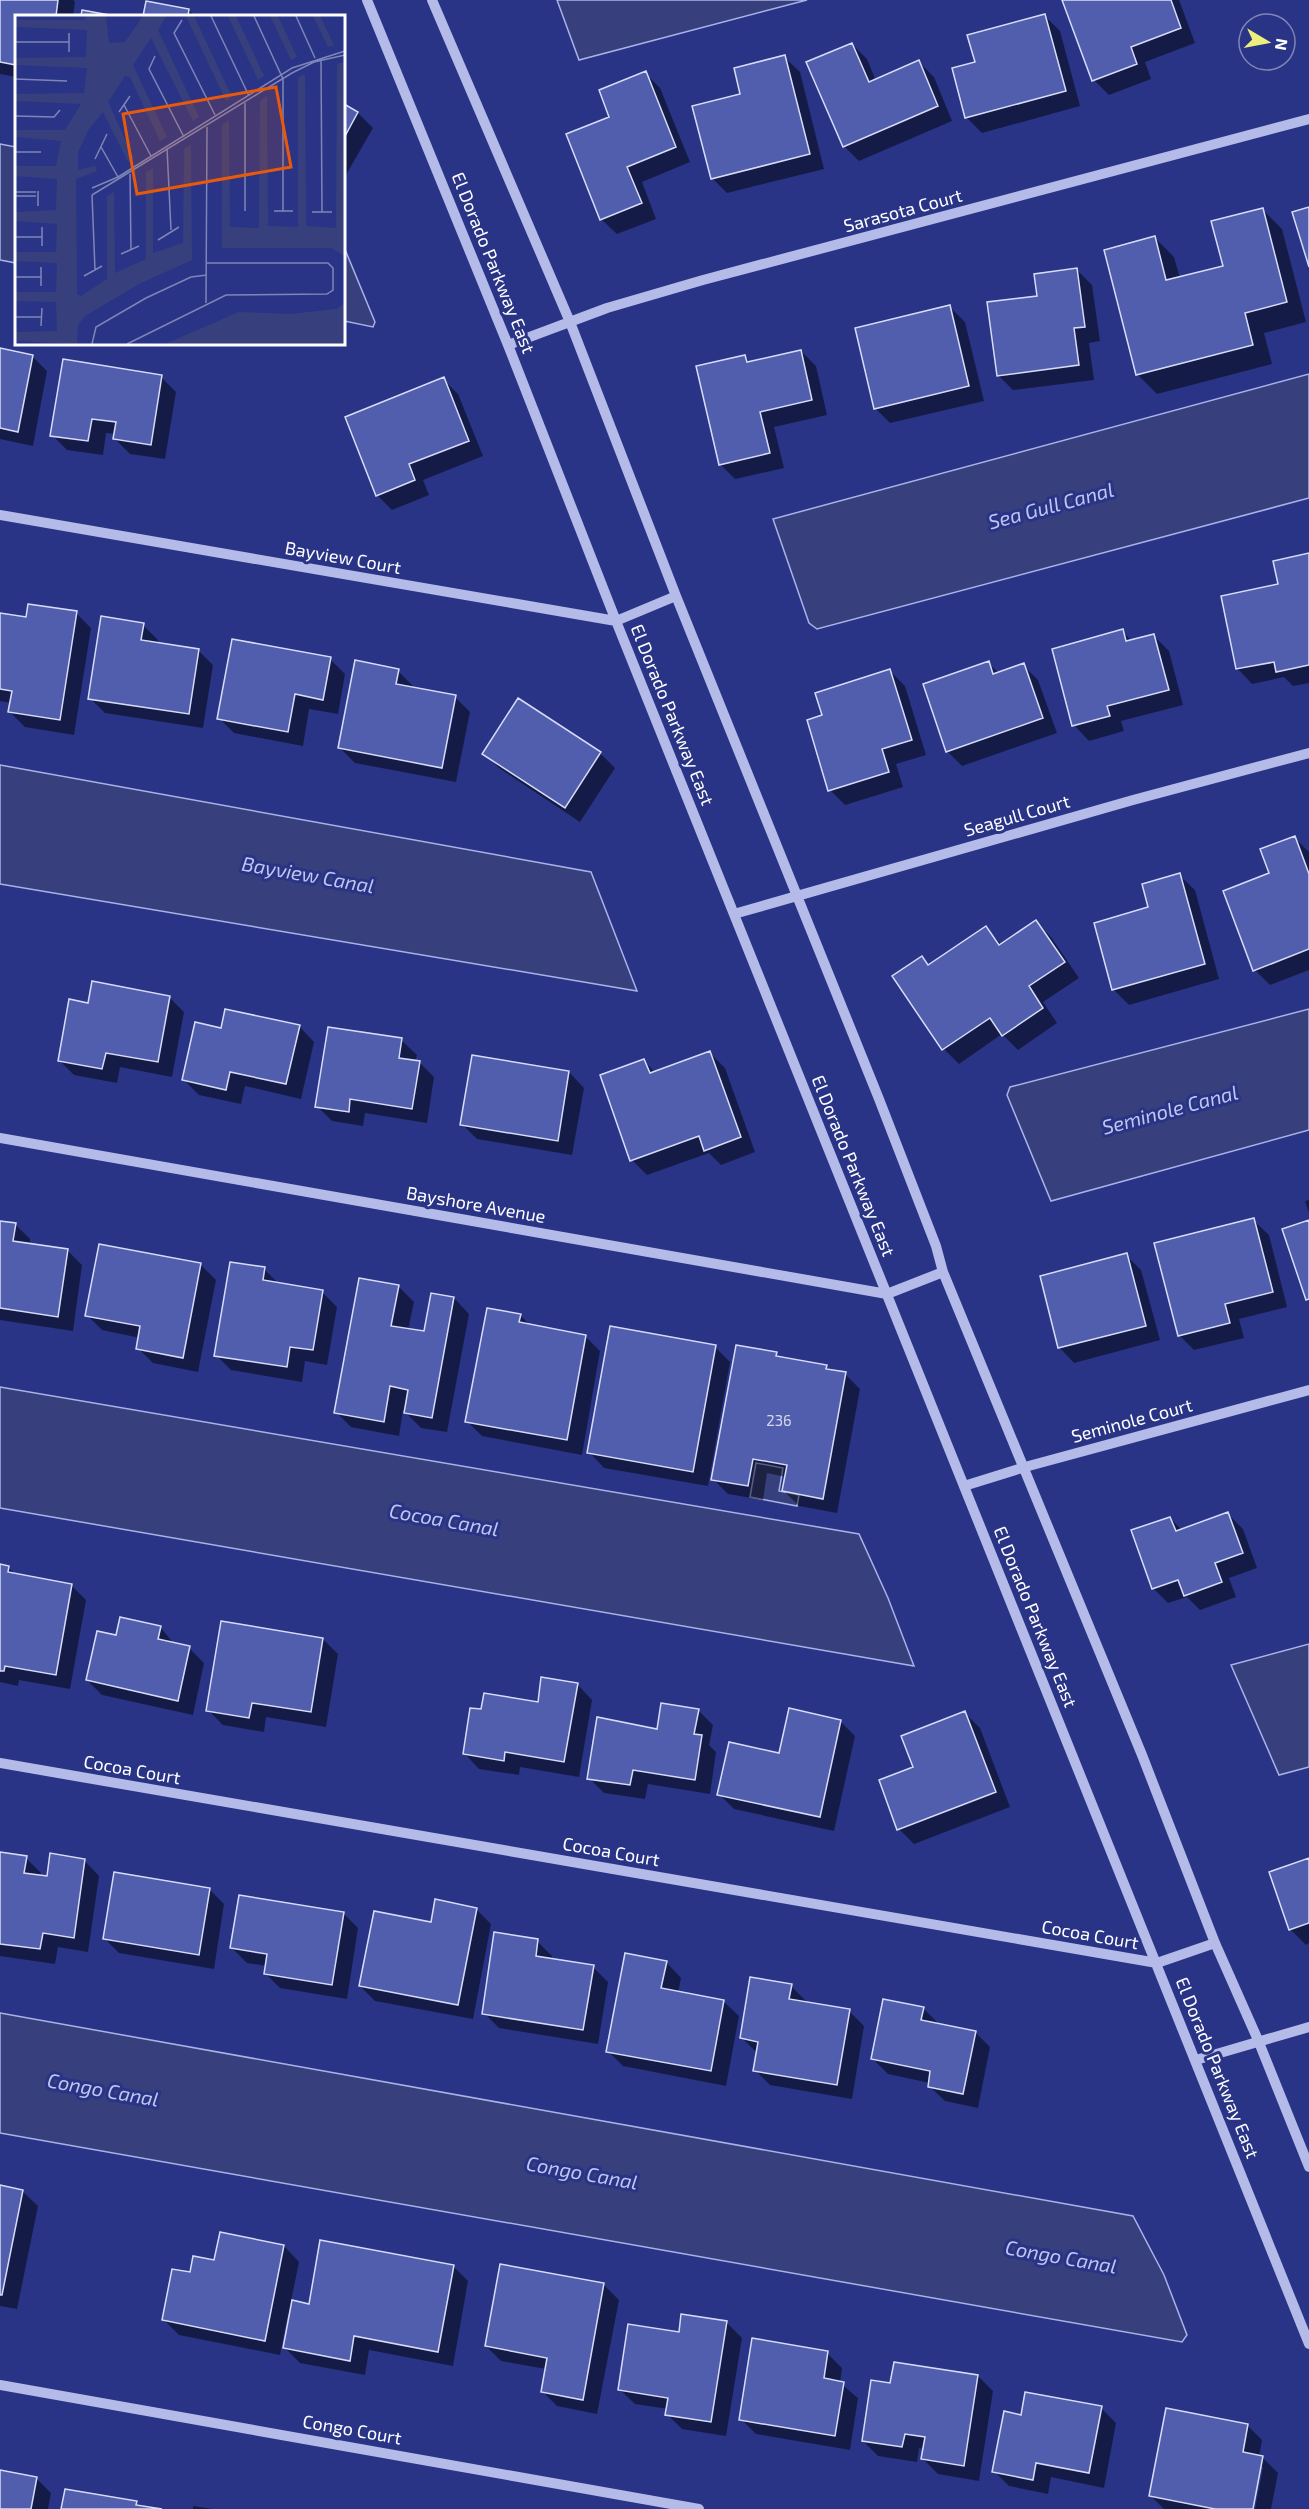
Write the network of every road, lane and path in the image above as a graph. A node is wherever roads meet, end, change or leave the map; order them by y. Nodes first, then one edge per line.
1 (367, 0) edge
2 (432, 0) edge
3 (1309, 119) edge
4 (570, 322) junction
5 (508, 345) junction
6 (0, 515) edge
7 (676, 596) junction
8 (616, 621) junction
9 (1309, 753) edge
10 (796, 896) junction
11 (734, 914) junction
12 (0, 1138) edge
13 (943, 1272) junction
14 (887, 1294) junction
15 (1309, 1390) edge
16 (1024, 1467) junction
17 (964, 1486) junction
18 (0, 1763) edge
19 (1215, 1944) junction
20 (1157, 1963) junction
21 (1309, 2026) edge
22 (1258, 2040) junction
23 (1196, 2060) junction
24 (1309, 2167) edge
25 (1309, 2344) edge
26 (0, 2385) edge
27 (699, 2509) edge

1 - 5 street, El Dorado Parkway East
2 - 4 street
3 - 4 street, Sarasota Court
4 - 5 street, Sarasota Court
4 - 7 street
5 - 8 street, El Dorado Parkway East
6 - 8 street, Bayview Court
7 - 8 street
7 - 10 street
8 - 11 street, El Dorado Parkway East
9 - 10 street, Seagull Court
10 - 11 street, Seagull Court
10 - 13 street
11 - 14 street, El Dorado Parkway East
12 - 14 street, Bayshore Avenue
13 - 14 street
13 - 16 street
14 - 17 street, El Dorado Parkway East
15 - 16 street, Seminole Court
16 - 17 street, Seminole Court
16 - 19 street
17 - 20 street, El Dorado Parkway East
18 - 20 street, Cocoa Court
19 - 20 street, Cocoa Court
19 - 22 street
20 - 23 street, El Dorado Parkway East
21 - 22 street
22 - 23 street
22 - 24 street
23 - 25 street, El Dorado Parkway East
26 - 27 street, Congo Court

